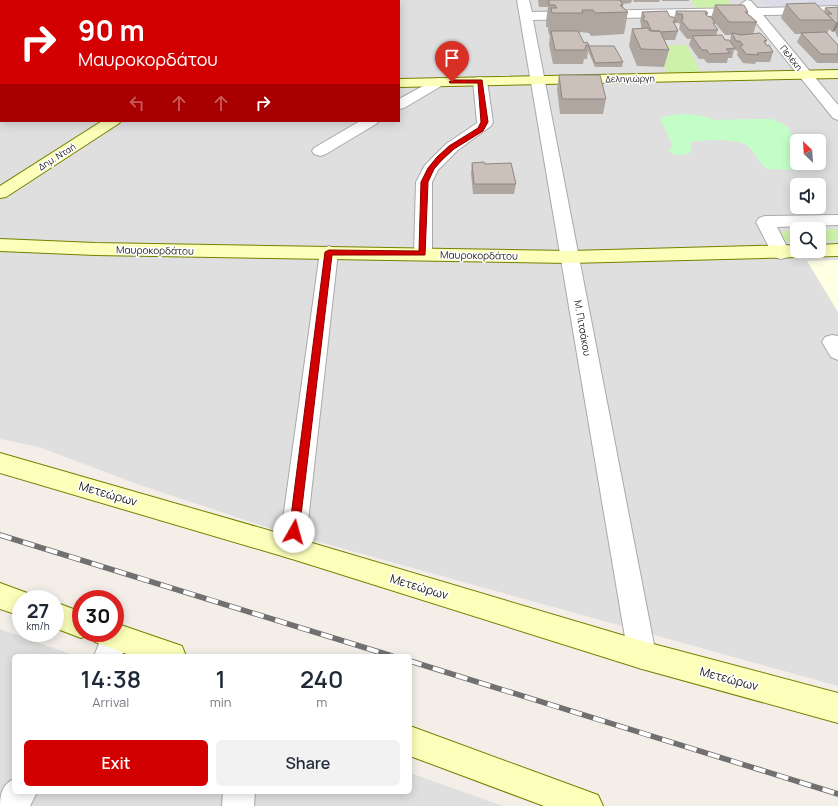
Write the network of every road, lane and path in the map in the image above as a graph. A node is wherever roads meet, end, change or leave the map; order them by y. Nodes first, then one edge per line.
1 (744, 0) edge
2 (524, 8) edge
3 (838, 10) edge
4 (754, 12) junction
5 (838, 74) edge
6 (805, 75) junction
7 (537, 80) junction
8 (438, 82) junction
9 (480, 82) junction
10 (400, 83) edge
11 (400, 104) edge
12 (838, 115) edge
13 (111, 122) edge
14 (369, 122) edge
15 (320, 151) dead end
16 (0, 193) edge
17 (838, 220) edge
18 (0, 245) edge
19 (838, 250) edge
20 (329, 252) junction
21 (781, 252) junction
22 (423, 253) junction
23 (570, 257) junction
24 (0, 463) edge
25 (292, 548) junction
26 (0, 596) edge
27 (12, 600) edge
28 (109, 642) edge
29 (163, 654) edge
30 (642, 655) junction
31 (838, 708) edge
32 (412, 742) edge
33 (19, 794) edge
34 (239, 794) edge
35 (10, 806) edge
36 (238, 806) edge
37 (587, 806) edge

1 - 4 street, Πελέκη
2 - 4 street
2 - 7 street, Μ. Πιτσάκου
3 - 4 street
4 - 6 street, Πελέκη
5 - 6 street, Δεληγιώργη
6 - 7 street, Δεληγιώργη
6 - 12 street, Πελέκη
7 - 9 street, Δεληγιώργη
7 - 23 street, Μ. Πιτσάκου
8 - 9 street, Δεληγιώργη
8 - 10 street, Δεληγιώργη
8 - 11 street
9 - 22 street
13 - 16 street, Δημ. Νταή
14 - 15 street
17 - 21 street
18 - 20 street, Μαυροκορδάτου
19 - 21 street, Μαυροκορδάτου
20 - 22 street, Μαυροκορδάτου
20 - 25 street
21 - 23 street, Μαυροκορδάτου
22 - 23 street, Μαυροκορδάτου
23 - 30 street, Μ. Πιτσάκου
24 - 25 street, Μετεώρων
25 - 30 street, Μετεώρων
26 - 27 street
28 - 29 street
30 - 31 street, Μετεώρων
32 - 37 street
33 - 35 street
34 - 36 street

